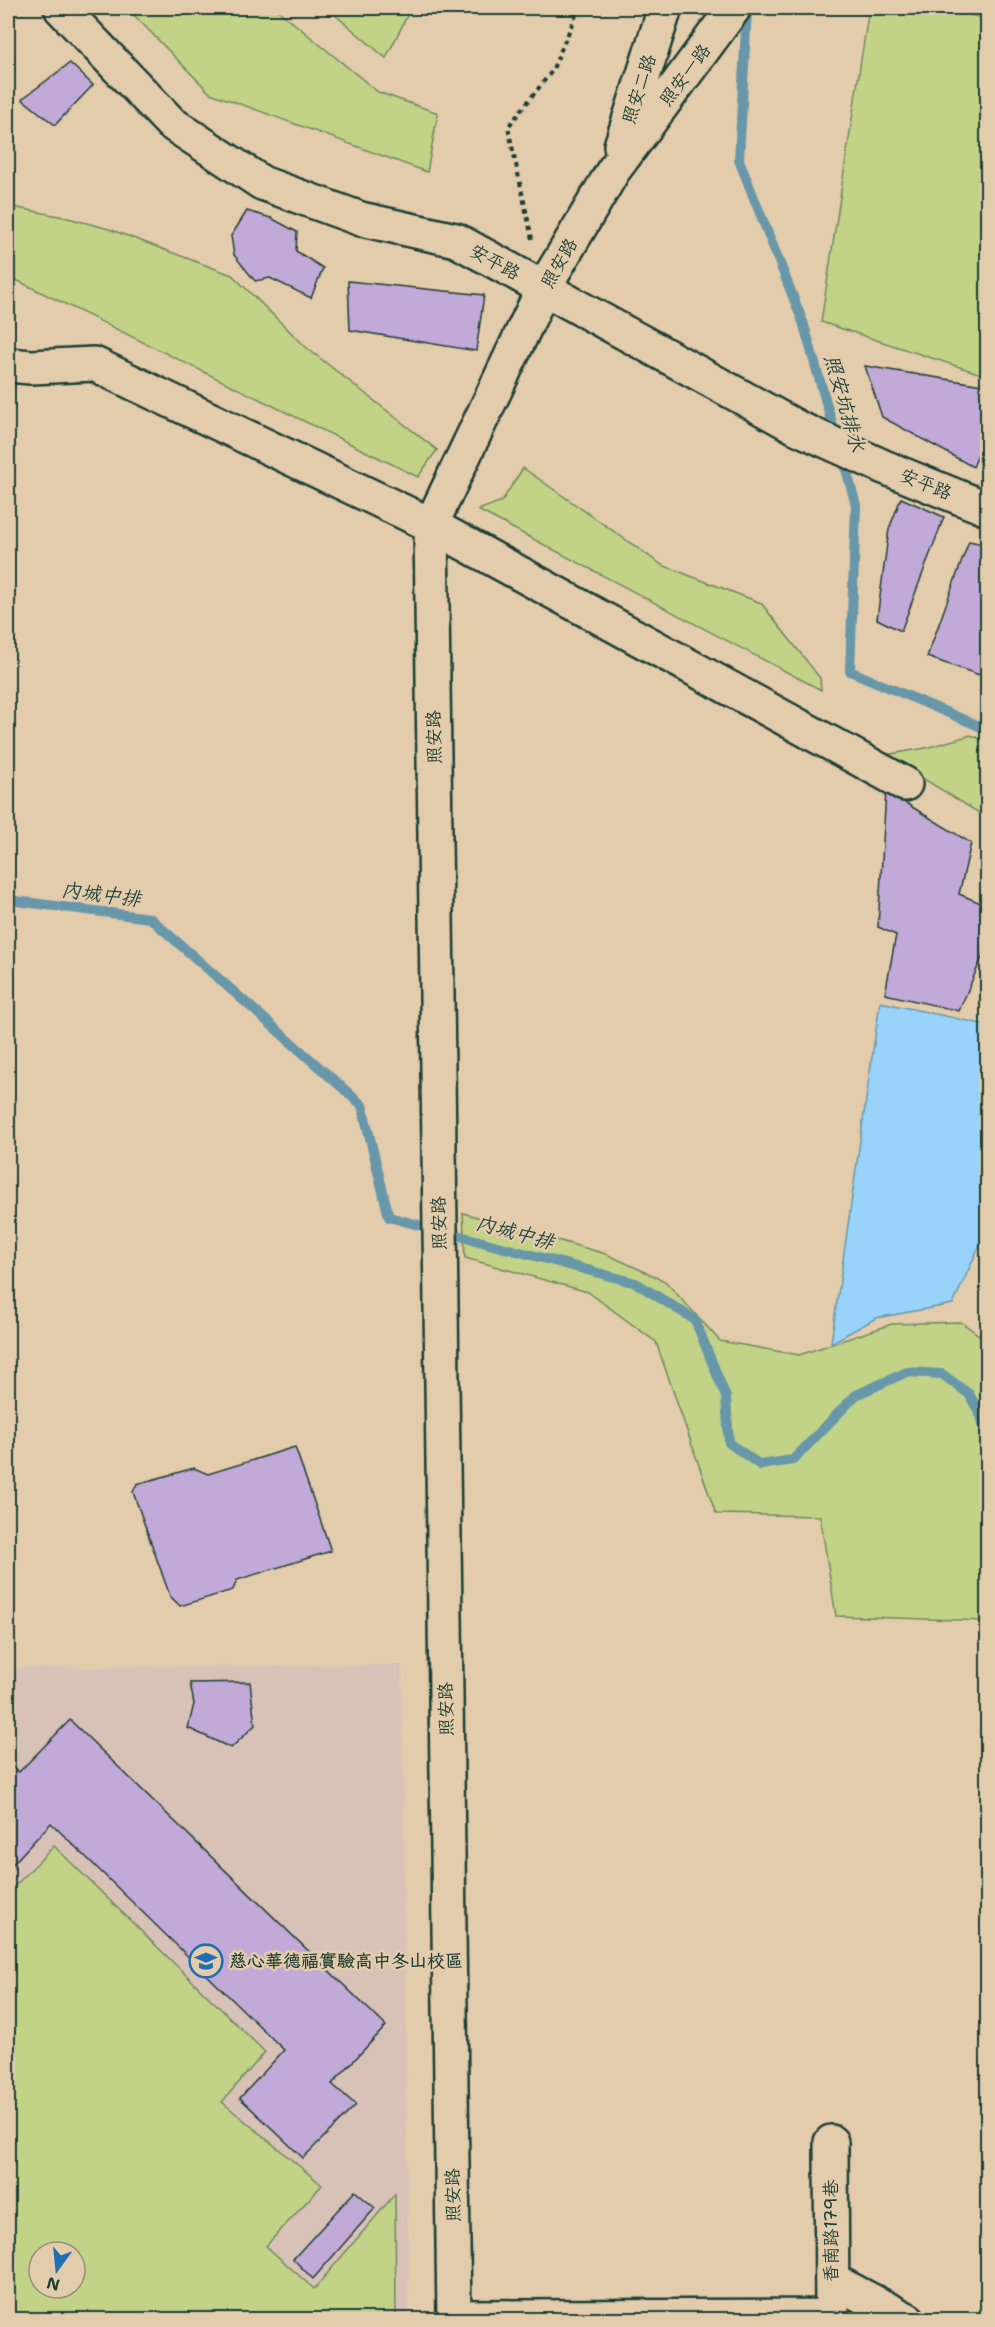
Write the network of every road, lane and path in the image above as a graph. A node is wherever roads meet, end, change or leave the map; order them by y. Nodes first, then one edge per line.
1 (61, 8) edge
2 (579, 8) edge
3 (665, 8) edge
4 (734, 8) edge
5 (613, 171) junction
6 (543, 289) junction
7 (8, 365) edge
8 (987, 509) edge
9 (431, 525) junction
10 (905, 784) dead end
11 (831, 2142) dead end
12 (832, 2280) junction
13 (454, 2318) edge
14 (832, 2318) edge
15 (908, 2319) edge

1 - 6 street, 安平路
2 - 6 path
3 - 5 street, 照安二路
4 - 5 street, 照安一路
5 - 6 street, 照安路
6 - 8 street, 安平路
6 - 9 street, 照安路
7 - 9 street
9 - 10 street
9 - 13 street, 照安路
11 - 12 street, 香南路179巷
12 - 14 street, 香南路179巷
12 - 15 street
13 - 14 street

